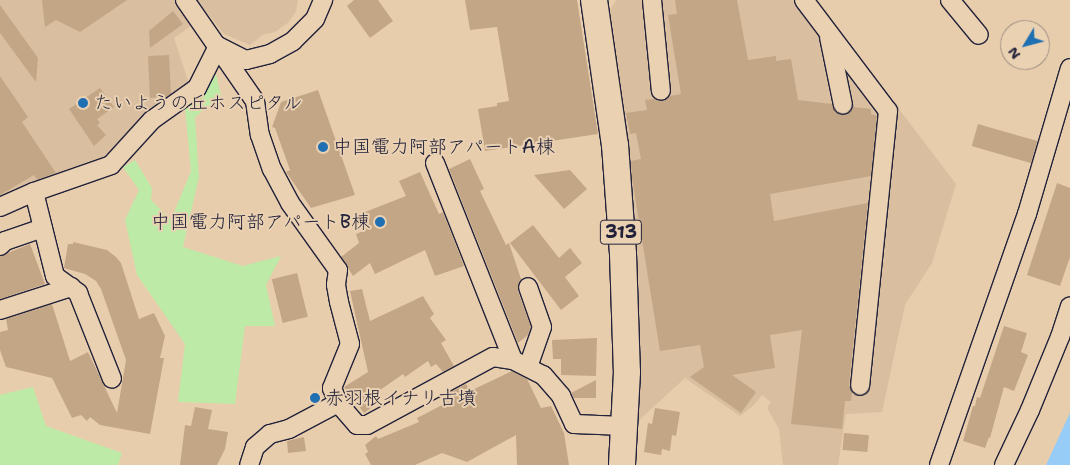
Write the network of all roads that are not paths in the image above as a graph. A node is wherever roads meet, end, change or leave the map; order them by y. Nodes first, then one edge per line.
1 (185, 0) edge
2 (323, 0) edge
3 (594, 0) edge
4 (652, 0) edge
5 (804, 0) edge
6 (950, 0) edge
7 (828, 32) junction
8 (979, 35) dead end
9 (218, 46) junction
10 (1070, 68) edge
11 (661, 91) dead end
12 (843, 106) dead end
13 (435, 163) dead end
14 (34, 192) junction
15 (0, 207) edge
16 (43, 228) junction
17 (0, 246) edge
18 (528, 286) dead end
19 (70, 287) junction
20 (1070, 307) edge
21 (0, 310) edge
22 (521, 364) junction
23 (112, 379) dead end
24 (860, 386) dead end
25 (338, 403) junction
26 (624, 426) junction
27 (249, 465) edge
28 (622, 465) edge
29 (939, 465) edge
30 (1004, 465) edge

1 - 9 street
2 - 9 street
3 - 26 highway, 313
4 - 11 street
5 - 7 street
6 - 8 street
7 - 12 street
7 - 24 street
9 - 14 street
9 - 25 street
10 - 29 street
13 - 22 street
14 - 15 street
14 - 16 street
16 - 17 street
16 - 19 street
18 - 22 street
19 - 21 street
19 - 23 street
20 - 30 street
22 - 25 street
22 - 26 street
25 - 27 street
26 - 28 highway, 313

